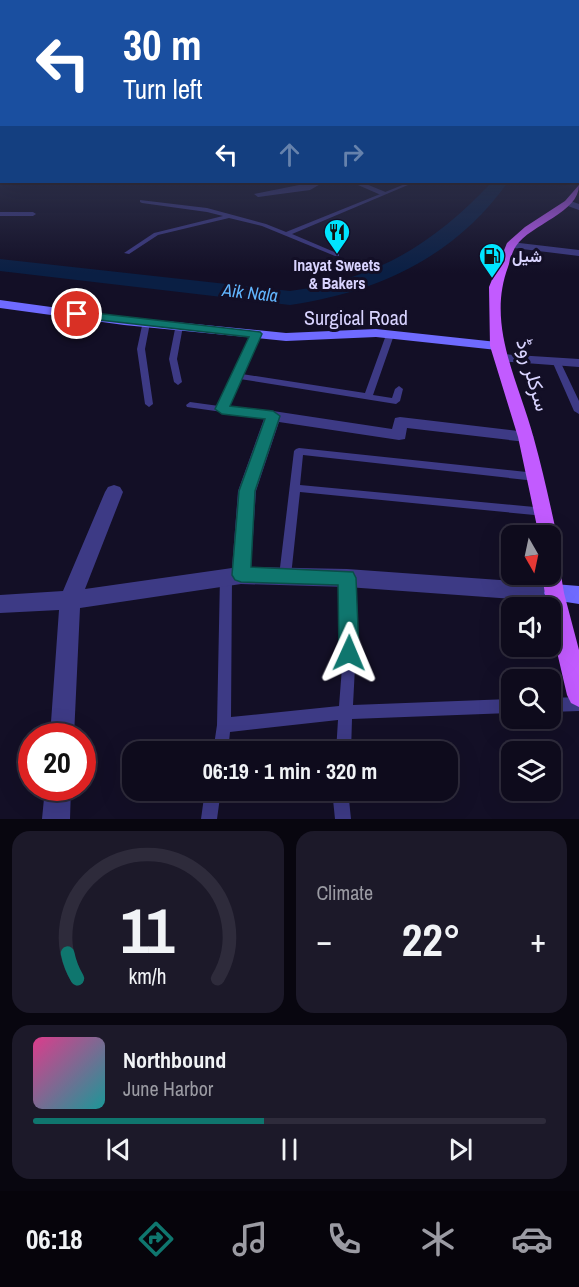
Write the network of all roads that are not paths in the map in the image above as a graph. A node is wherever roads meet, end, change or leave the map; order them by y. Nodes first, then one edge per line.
1 (377, 196) edge
2 (142, 201) dead end
3 (573, 205) edge
4 (0, 214) edge
5 (33, 214) dead end
6 (229, 216) junction
7 (287, 234) junction
8 (512, 244) junction
9 (579, 253) edge
10 (128, 254) dead end
11 (337, 255) dead end
12 (0, 304) edge
13 (146, 323) junction
14 (179, 326) junction
15 (256, 334) junction
16 (390, 335) junction
17 (499, 352) junction
18 (556, 362) junction
19 (579, 363) edge
20 (236, 376) junction
21 (178, 382) dead end
22 (399, 388) dead end
23 (368, 396) junction
24 (149, 404) dead end
25 (190, 405) dead end
26 (222, 409) junction
27 (579, 411) edge
28 (273, 416) junction
29 (526, 436) junction
30 (536, 477) junction
31 (295, 488) junction
32 (114, 492) dead end
33 (545, 512) junction
34 (547, 525) edge
35 (234, 575) junction
36 (285, 576) junction
37 (347, 578) junction
38 (553, 585) edge
39 (554, 593) junction
40 (579, 595) edge
41 (70, 600) junction
42 (0, 604) edge
43 (579, 695) edge
44 (579, 704) edge
45 (561, 705) edge
46 (501, 706) edge
47 (346, 712) junction
48 (63, 723) edge
49 (224, 725) junction
50 (222, 741) edge
51 (344, 741) edge
52 (57, 801) edge
53 (211, 801) edge
54 (341, 801) edge
55 (56, 819) edge
56 (208, 819) edge
57 (343, 819) edge

1 - 7 lane
2 - 6 lane
3 - 8 main road
4 - 5 lane
6 - 7 lane
6 - 10 lane
7 - 11 lane
8 - 9 street
8 - 17 main road, سرکلر روڈ
12 - 13 street, Surgical Road
13 - 14 street, Surgical Road
13 - 24 lane
14 - 15 street, Surgical Road
14 - 21 lane
15 - 16 street, Surgical Road
15 - 20 lane
16 - 17 street, Surgical Road
16 - 23 lane
17 - 18 street
17 - 29 main road, سرکلر روڈ
18 - 19 street
18 - 27 lane
20 - 23 lane
20 - 26 lane
22 - 23 lane
25 - 26 lane
26 - 28 lane
28 - 29 street
28 - 35 street
29 - 30 main road, سرکلر روڈ
30 - 31 lane
30 - 33 main road, سرکلر روڈ
31 - 33 lane
31 - 36 lane
32 - 41 street
33 - 34 main road, سرکلر روڈ
35 - 36 street
35 - 41 street
35 - 49 lane
36 - 37 street
37 - 39 street
37 - 47 lane
38 - 39 main road
39 - 40 street
39 - 43 main road
41 - 42 street
41 - 48 street
44 - 45 lane
46 - 47 lane
47 - 49 lane
47 - 51 lane
49 - 50 lane
52 - 55 street
53 - 56 lane
54 - 57 lane

